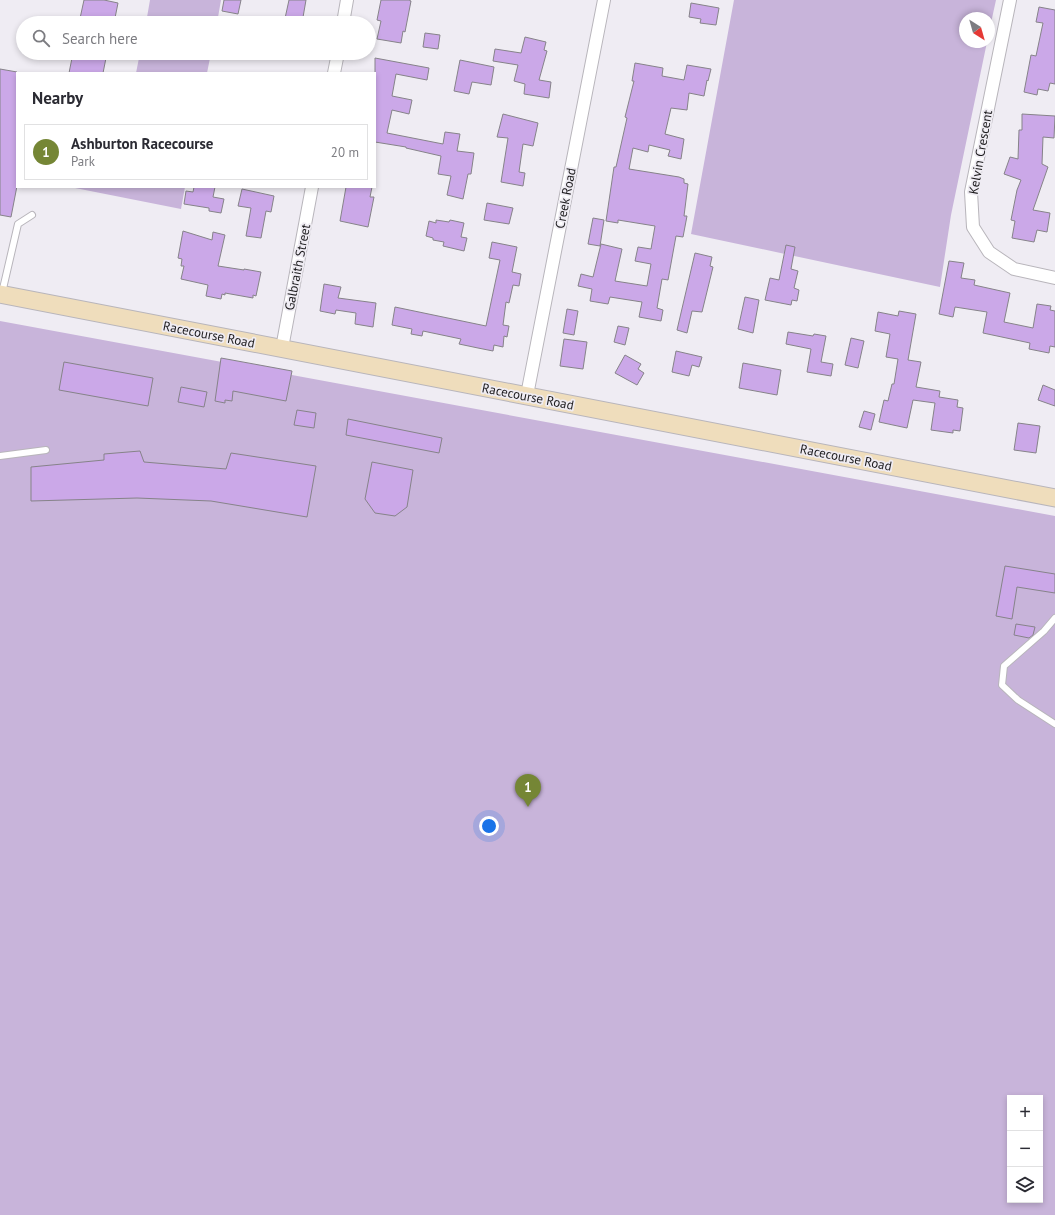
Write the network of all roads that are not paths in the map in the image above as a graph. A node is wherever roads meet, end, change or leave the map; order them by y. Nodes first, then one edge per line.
1 (348, 0) edge
2 (604, 0) edge
3 (1010, 0) edge
4 (345, 16) edge
5 (337, 60) edge
6 (334, 72) edge
7 (312, 188) edge
8 (32, 215) dead end
9 (1055, 278) edge
10 (1, 294) edge
11 (282, 348) junction
12 (527, 395) junction
13 (46, 450) dead end
14 (0, 456) edge
15 (1055, 498) edge
16 (1055, 618) edge
17 (1055, 724) edge

1 - 4 street
2 - 12 street, Creek Road
3 - 9 street, Kelvin Crescent
5 - 6 street
7 - 11 street, Galbraith Street
8 - 10 lane
10 - 11 street, Racecourse Road
11 - 12 street, Racecourse Road
12 - 15 street, Racecourse Road
13 - 14 lane
16 - 17 lane

